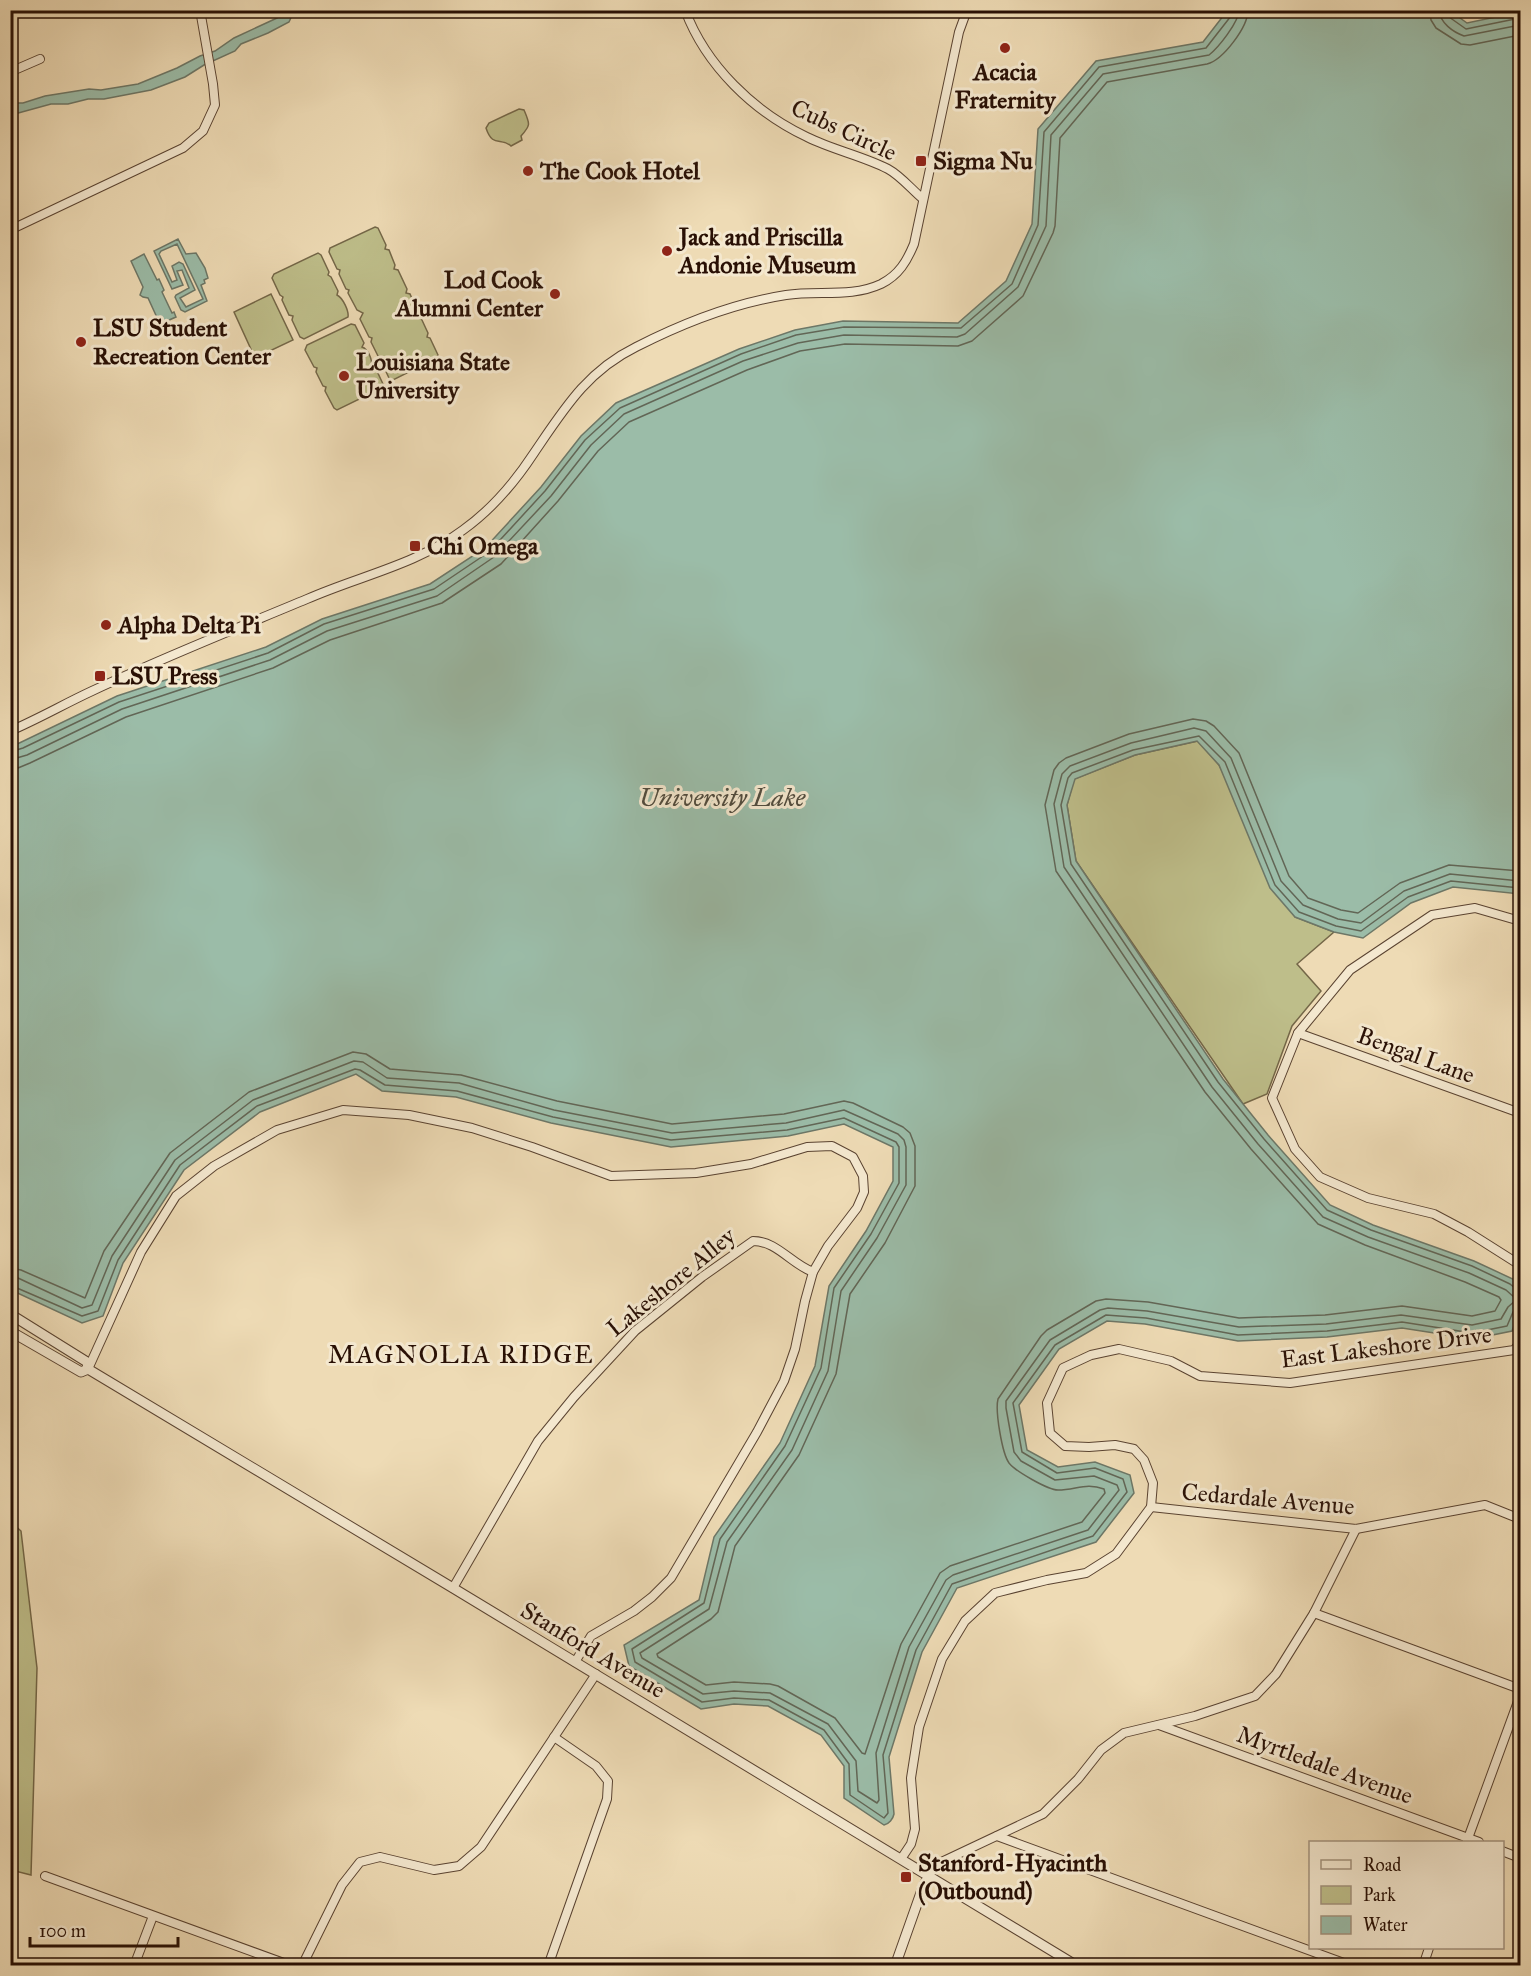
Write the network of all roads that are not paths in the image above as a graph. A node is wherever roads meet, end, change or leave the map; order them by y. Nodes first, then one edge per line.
1 (200, 10) edge
2 (685, 10) edge
3 (967, 10) edge
4 (40, 59) dead end
5 (10, 72) edge
6 (923, 199) junction
7 (10, 230) edge
8 (10, 731) edge
9 (1521, 921) edge
10 (1298, 1033) junction
11 (1521, 1113) edge
12 (1521, 1265) edge
13 (813, 1272) junction
14 (10, 1314) edge
15 (10, 1331) edge
16 (1521, 1343) edge
17 (1517, 1351) edge
18 (88, 1369) junction
19 (1150, 1507) junction
20 (1521, 1519) edge
21 (1356, 1528) junction
22 (453, 1587) junction
23 (1314, 1613) junction
24 (576, 1662) junction
25 (596, 1674) junction
26 (1521, 1689) edge
27 (1521, 1696) edge
28 (1157, 1724) junction
29 (554, 1737) junction
30 (997, 1836) junction
31 (1468, 1840) edge
32 (1504, 1851) edge
33 (1521, 1858) edge
34 (902, 1859) junction
35 (45, 1876) dead end
36 (929, 1876) junction
37 (153, 1916) junction
38 (1428, 1949) edge
39 (1064, 1962) edge
40 (134, 1965) edge
41 (292, 1965) edge
42 (302, 1965) edge
43 (548, 1965) edge
44 (895, 1965) edge
45 (1077, 1965) edge
46 (1352, 1965) edge
47 (1423, 1965) edge

1 - 7 street
2 - 6 street, Cubs Circle
3 - 6 street
4 - 5 street
6 - 8 street
9 - 10 street
10 - 11 street, Bengal Lane
10 - 12 street
13 - 18 street
13 - 22 street, Lakeshore Alley
13 - 24 street
14 - 18 street, Stanford Avenue
15 - 18 street, Stanford Avenue
16 - 17 street, East Lakeshore Drive
17 - 19 street, East Lakeshore Drive
18 - 22 street, Stanford Avenue
19 - 21 street, Cedardale Avenue
19 - 34 street
20 - 21 street, Cedardale Avenue
21 - 23 street
22 - 24 street, Stanford Avenue
23 - 26 street
23 - 28 street
24 - 25 street, Stanford Avenue
25 - 29 street
25 - 34 street, Stanford Avenue
27 - 31 street
28 - 30 street
28 - 31 street, Myrtledale Avenue
29 - 42 street
29 - 43 street
30 - 36 street
30 - 46 street
32 - 33 street
34 - 36 street, Stanford Avenue
35 - 37 street
36 - 39 street, Stanford Avenue
36 - 44 street
37 - 40 street
37 - 41 street
38 - 47 street
39 - 45 street, Stanford Avenue

